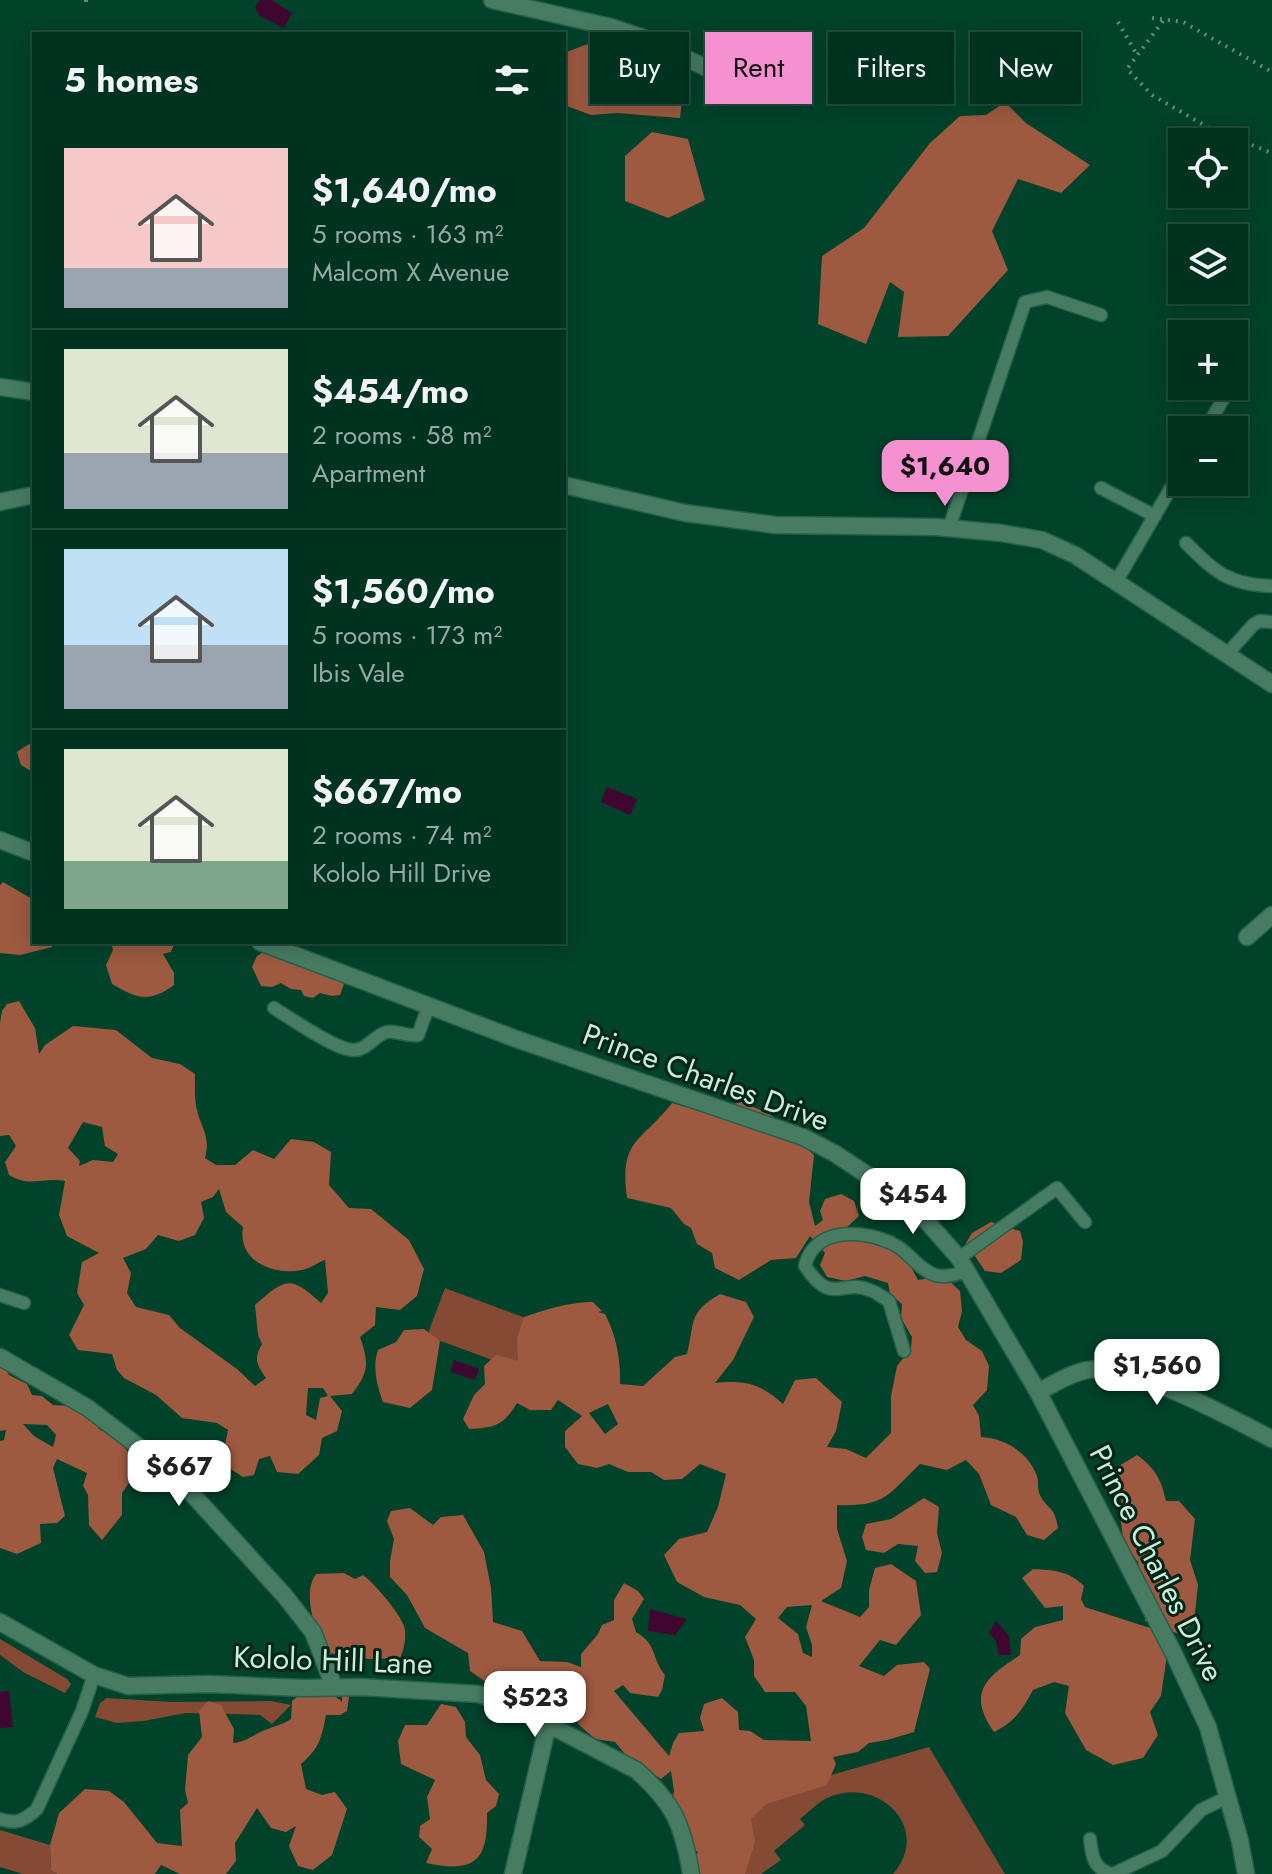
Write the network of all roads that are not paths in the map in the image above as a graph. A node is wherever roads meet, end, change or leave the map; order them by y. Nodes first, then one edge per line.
1 (492, 0) edge
2 (705, 67) edge
3 (1101, 315) dead end
4 (0, 387) edge
5 (32, 392) edge
6 (566, 485) edge
7 (1101, 488) dead end
8 (1168, 493) edge
9 (32, 495) edge
10 (0, 502) edge
11 (1155, 516) junction
12 (949, 528) junction
13 (1186, 543) dead end
14 (1116, 582) junction
15 (1272, 586) edge
16 (1272, 622) edge
17 (1227, 654) junction
18 (1272, 684) edge
19 (0, 840) edge
20 (32, 852) edge
21 (1272, 915) edge
22 (1247, 937) dead end
23 (265, 944) edge
24 (429, 1005) junction
25 (274, 1008) dead end
26 (1085, 1222) dead end
27 (962, 1265) junction
28 (0, 1295) edge
29 (24, 1303) dead end
30 (904, 1351) dead end
31 (0, 1357) edge
32 (1038, 1392) junction
33 (1272, 1439) edge
34 (0, 1622) edge
35 (94, 1675) junction
36 (334, 1687) junction
37 (548, 1724) junction
38 (1228, 1797) junction
39 (0, 1819) edge
40 (1090, 1839) dead end
41 (513, 1874) edge
42 (691, 1874) edge
43 (1112, 1874) edge
44 (1246, 1874) edge

1 - 2 street
3 - 12 lane
4 - 5 street
6 - 12 street
7 - 11 lane
8 - 11 lane
9 - 10 street
11 - 14 lane
12 - 14 street
13 - 15 lane
14 - 17 street
16 - 17 lane
17 - 18 street
19 - 20 street
21 - 22 street
23 - 24 street, Prince Charles Drive
24 - 25 lane
24 - 27 street, Prince Charles Drive
26 - 27 lane
27 - 30 lane
27 - 32 street, Prince Charles Drive
28 - 29 lane
31 - 36 street
32 - 33 street
32 - 38 street, Prince Charles Drive
34 - 35 street, Kololo Hill Lane
35 - 36 street, Kololo Hill Lane
35 - 39 lane
36 - 37 street, Kololo Hill Lane
37 - 41 street
37 - 42 street, Kololo Hill Lane
38 - 43 lane
38 - 44 street, Prince Charles Drive
40 - 43 lane

